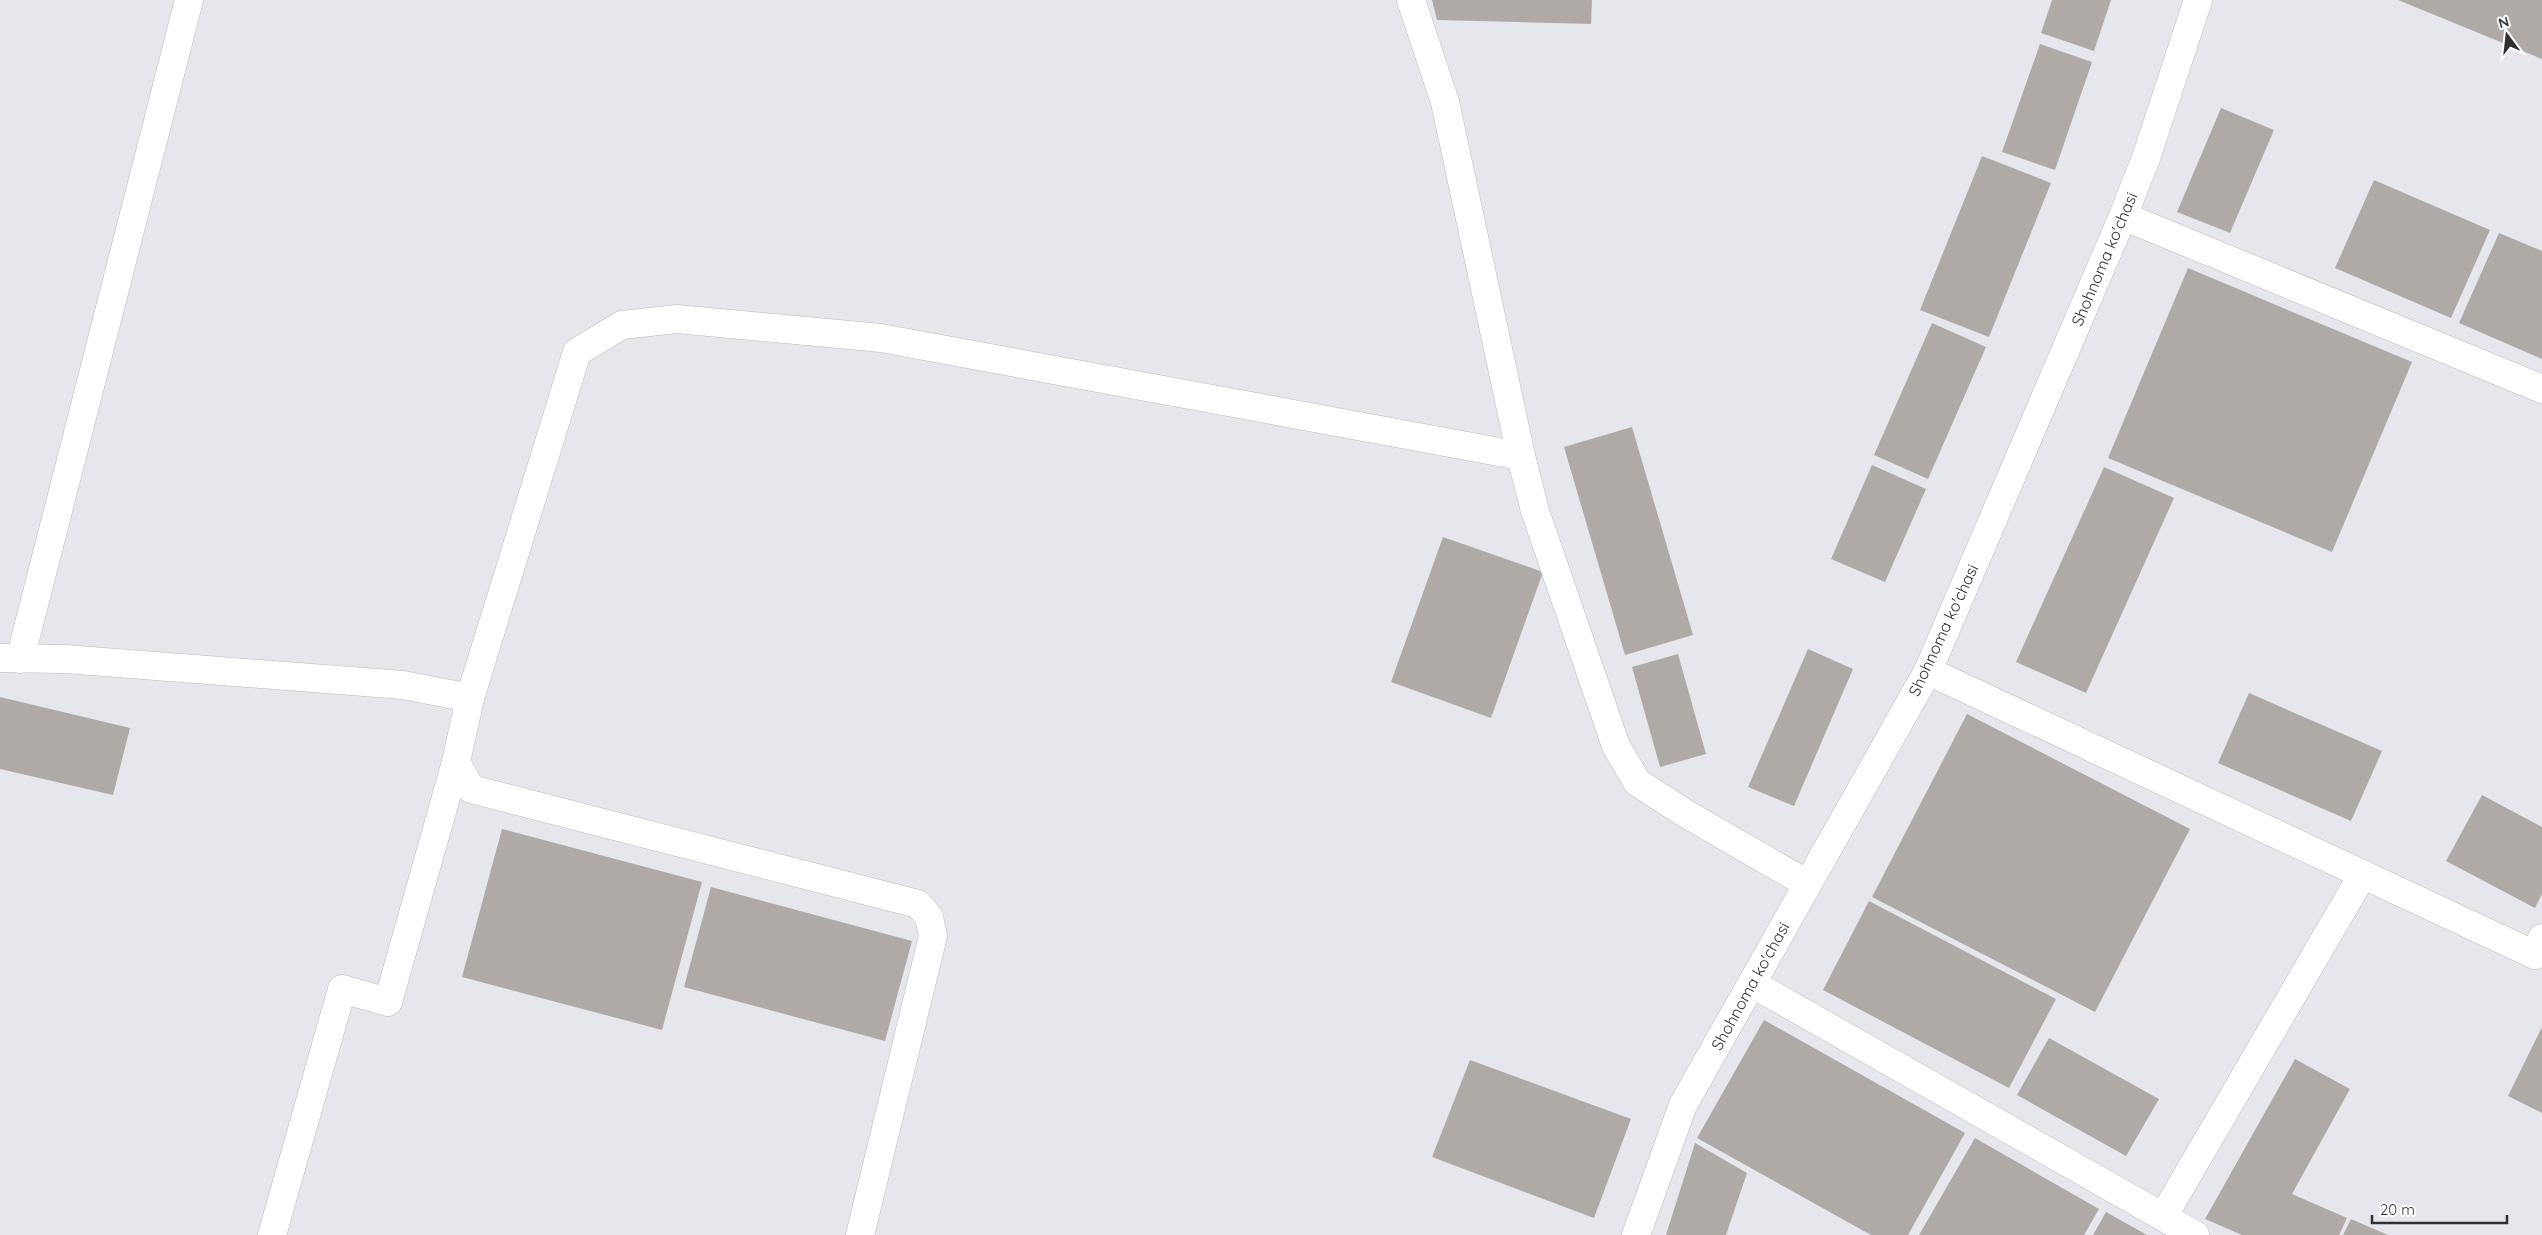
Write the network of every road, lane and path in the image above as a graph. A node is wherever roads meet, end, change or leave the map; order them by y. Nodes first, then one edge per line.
1 (189, 0) edge
2 (1411, 0) edge
3 (2198, 0) edge
4 (2123, 216) junction
5 (2542, 389) edge
6 (1521, 456) junction
7 (10, 658) edge
8 (1928, 671) junction
9 (470, 698) junction
10 (456, 762) junction
11 (2363, 874) junction
12 (1806, 883) junction
13 (2542, 938) edge
14 (1752, 984) junction
15 (2163, 1217) junction
16 (272, 1235) edge
17 (860, 1235) edge
18 (1636, 1235) edge
19 (2195, 1235) edge

1 - 7 street
2 - 6 street
3 - 4 street, Shohnoma ko'chasi
4 - 5 street
4 - 8 street, Shohnoma ko'chasi
6 - 9 street
6 - 12 street
7 - 9 street
8 - 11 street
8 - 12 street, Shohnoma ko'chasi
9 - 10 street
10 - 16 street
10 - 17 street
11 - 13 street
11 - 15 street
12 - 14 street, Shohnoma ko'chasi
14 - 15 street
14 - 18 street, Shohnoma ko'chasi
15 - 19 street

